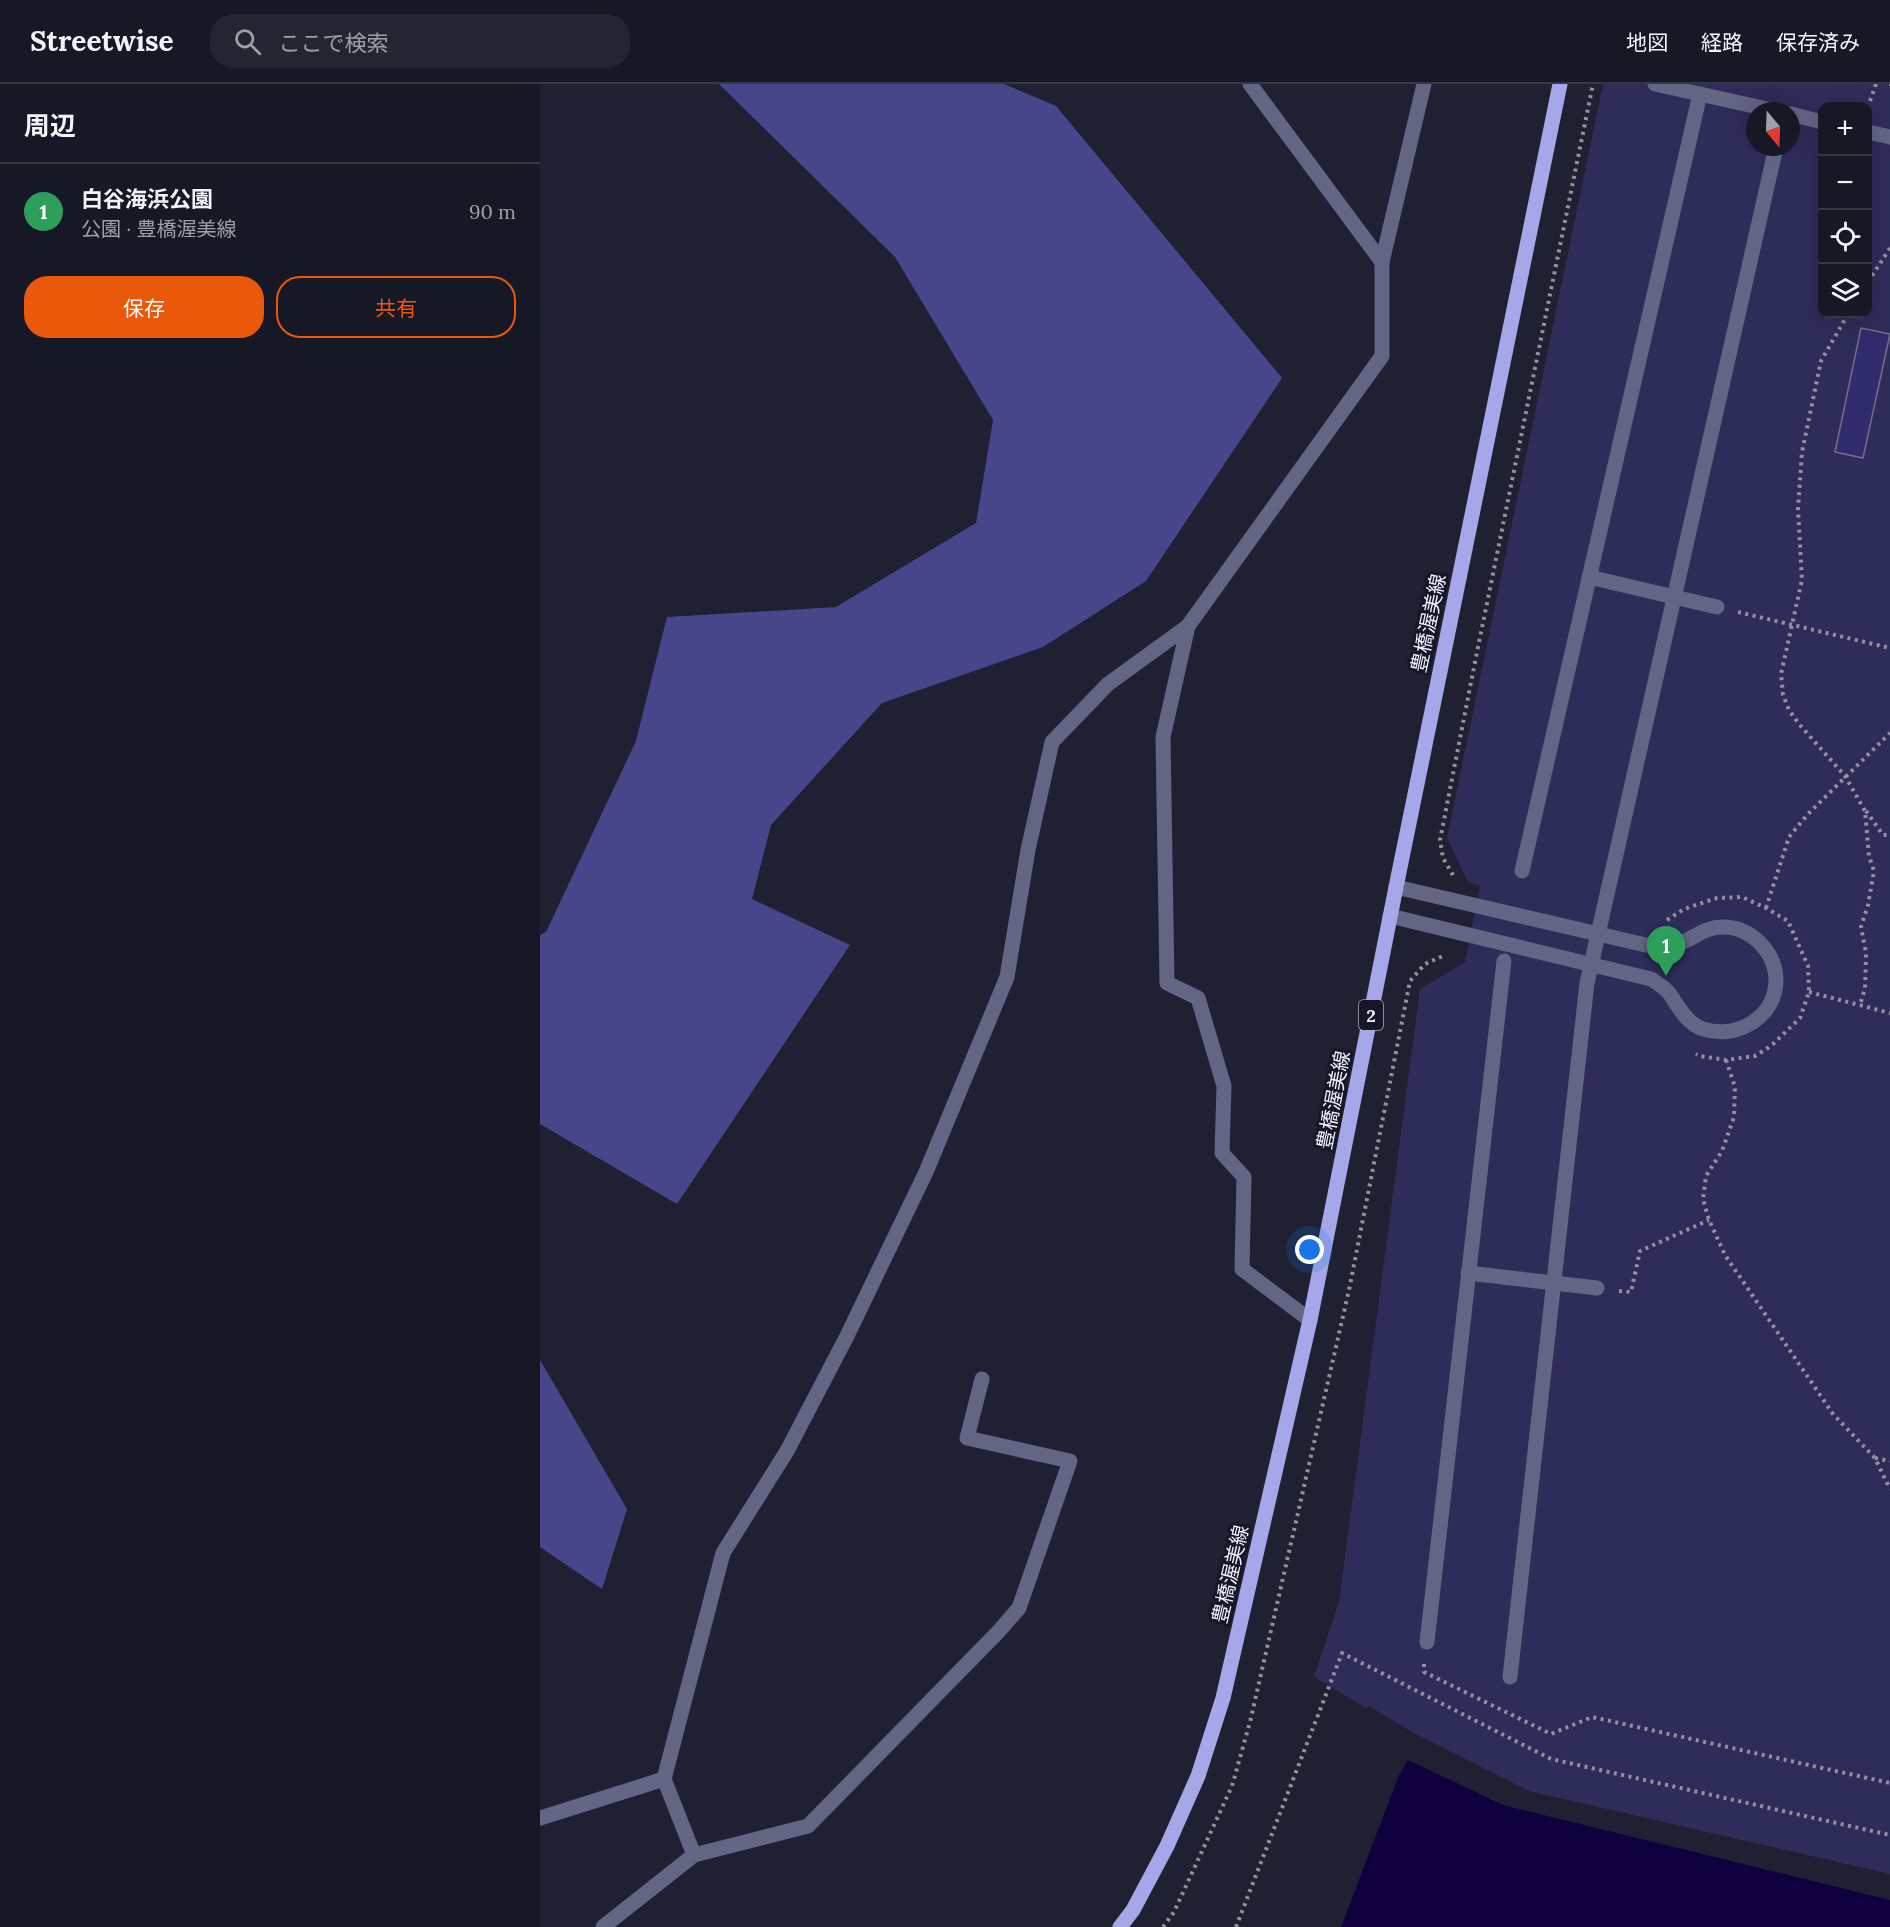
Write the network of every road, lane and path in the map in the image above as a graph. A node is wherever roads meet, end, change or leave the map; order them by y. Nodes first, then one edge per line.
1 (1250, 84) edge
2 (1424, 84) edge
3 (1560, 84) edge
4 (1655, 84) edge
5 (1876, 84) edge
6 (1700, 94) junction
7 (1870, 101) dead end
8 (1746, 104) edge
9 (1800, 116) edge
10 (1818, 121) edge
11 (1872, 133) edge
12 (1890, 137) edge
13 (1774, 156) edge
14 (1890, 248) edge
15 (1382, 262) junction
16 (1872, 276) edge
17 (1846, 318) edge
18 (1589, 577) junction
19 (1675, 597) junction
20 (1717, 607) joint
21 (1791, 623) junction
22 (1188, 626) junction
23 (1890, 648) edge
24 (1890, 733) edge
25 (1845, 776) junction
26 (1865, 811) junction
27 (1890, 835) edge
28 (1522, 871) dead end
29 (1396, 887) junction
30 (1766, 908) dead end
31 (1390, 916) junction
32 (1598, 934) junction
33 (1445, 955) dead end
34 (1503, 961) dead end
35 (1591, 965) junction
36 (1809, 993) dead end
37 (1860, 1005) junction
38 (1890, 1013) edge
39 (1726, 1060) dead end
40 (1709, 1220) junction
41 (1468, 1273) junction
42 (1554, 1283) junction
43 (1597, 1288) joint
44 (1310, 1320) junction
45 (982, 1379) dead end
46 (1875, 1458) junction
47 (1890, 1461) edge
48 (1890, 1489) edge
49 (1427, 1642) joint
50 (1510, 1677) dead end
51 (664, 1779) junction
52 (1890, 1783) edge
53 (540, 1818) edge
54 (1890, 1835) edge
55 (694, 1855) junction
56 (603, 1927) edge
57 (1120, 1927) edge
58 (1162, 1927) edge
59 (1236, 1927) edge

1 - 15 street
2 - 15 street
3 - 29 main road, 豊橋渥美線 / 2
4 - 6 street
5 - 7 path
6 - 8 street
6 - 18 street
9 - 10 street
11 - 12 street
13 - 19 street
14 - 16 path
15 - 22 street
17 - 21 path
18 - 19 street
18 - 28 street
19 - 20 street
19 - 32 street
20 - 21 path
21 - 23 path
21 - 25 path
22 - 44 street
22 - 51 street
24 - 25 path
25 - 26 path
25 - 30 path
26 - 27 path
26 - 37 path
29 - 31 main road, 豊橋渥美線 / 2
29 - 32 street
31 - 35 street
31 - 44 main road, 豊橋渥美線 / 2
32 - 35 street
32 - 35 street
33 - 58 path
34 - 41 street
35 - 42 street
36 - 37 path
37 - 38 path
39 - 40 path
40 - 43 path
40 - 46 path
41 - 42 street
41 - 49 street
42 - 43 street
42 - 50 street
44 - 57 main road, 豊橋渥美線 / 2
45 - 55 street
46 - 47 path
46 - 48 path
49 - 52 path
51 - 53 street
51 - 55 street
54 - 59 path
55 - 56 street

